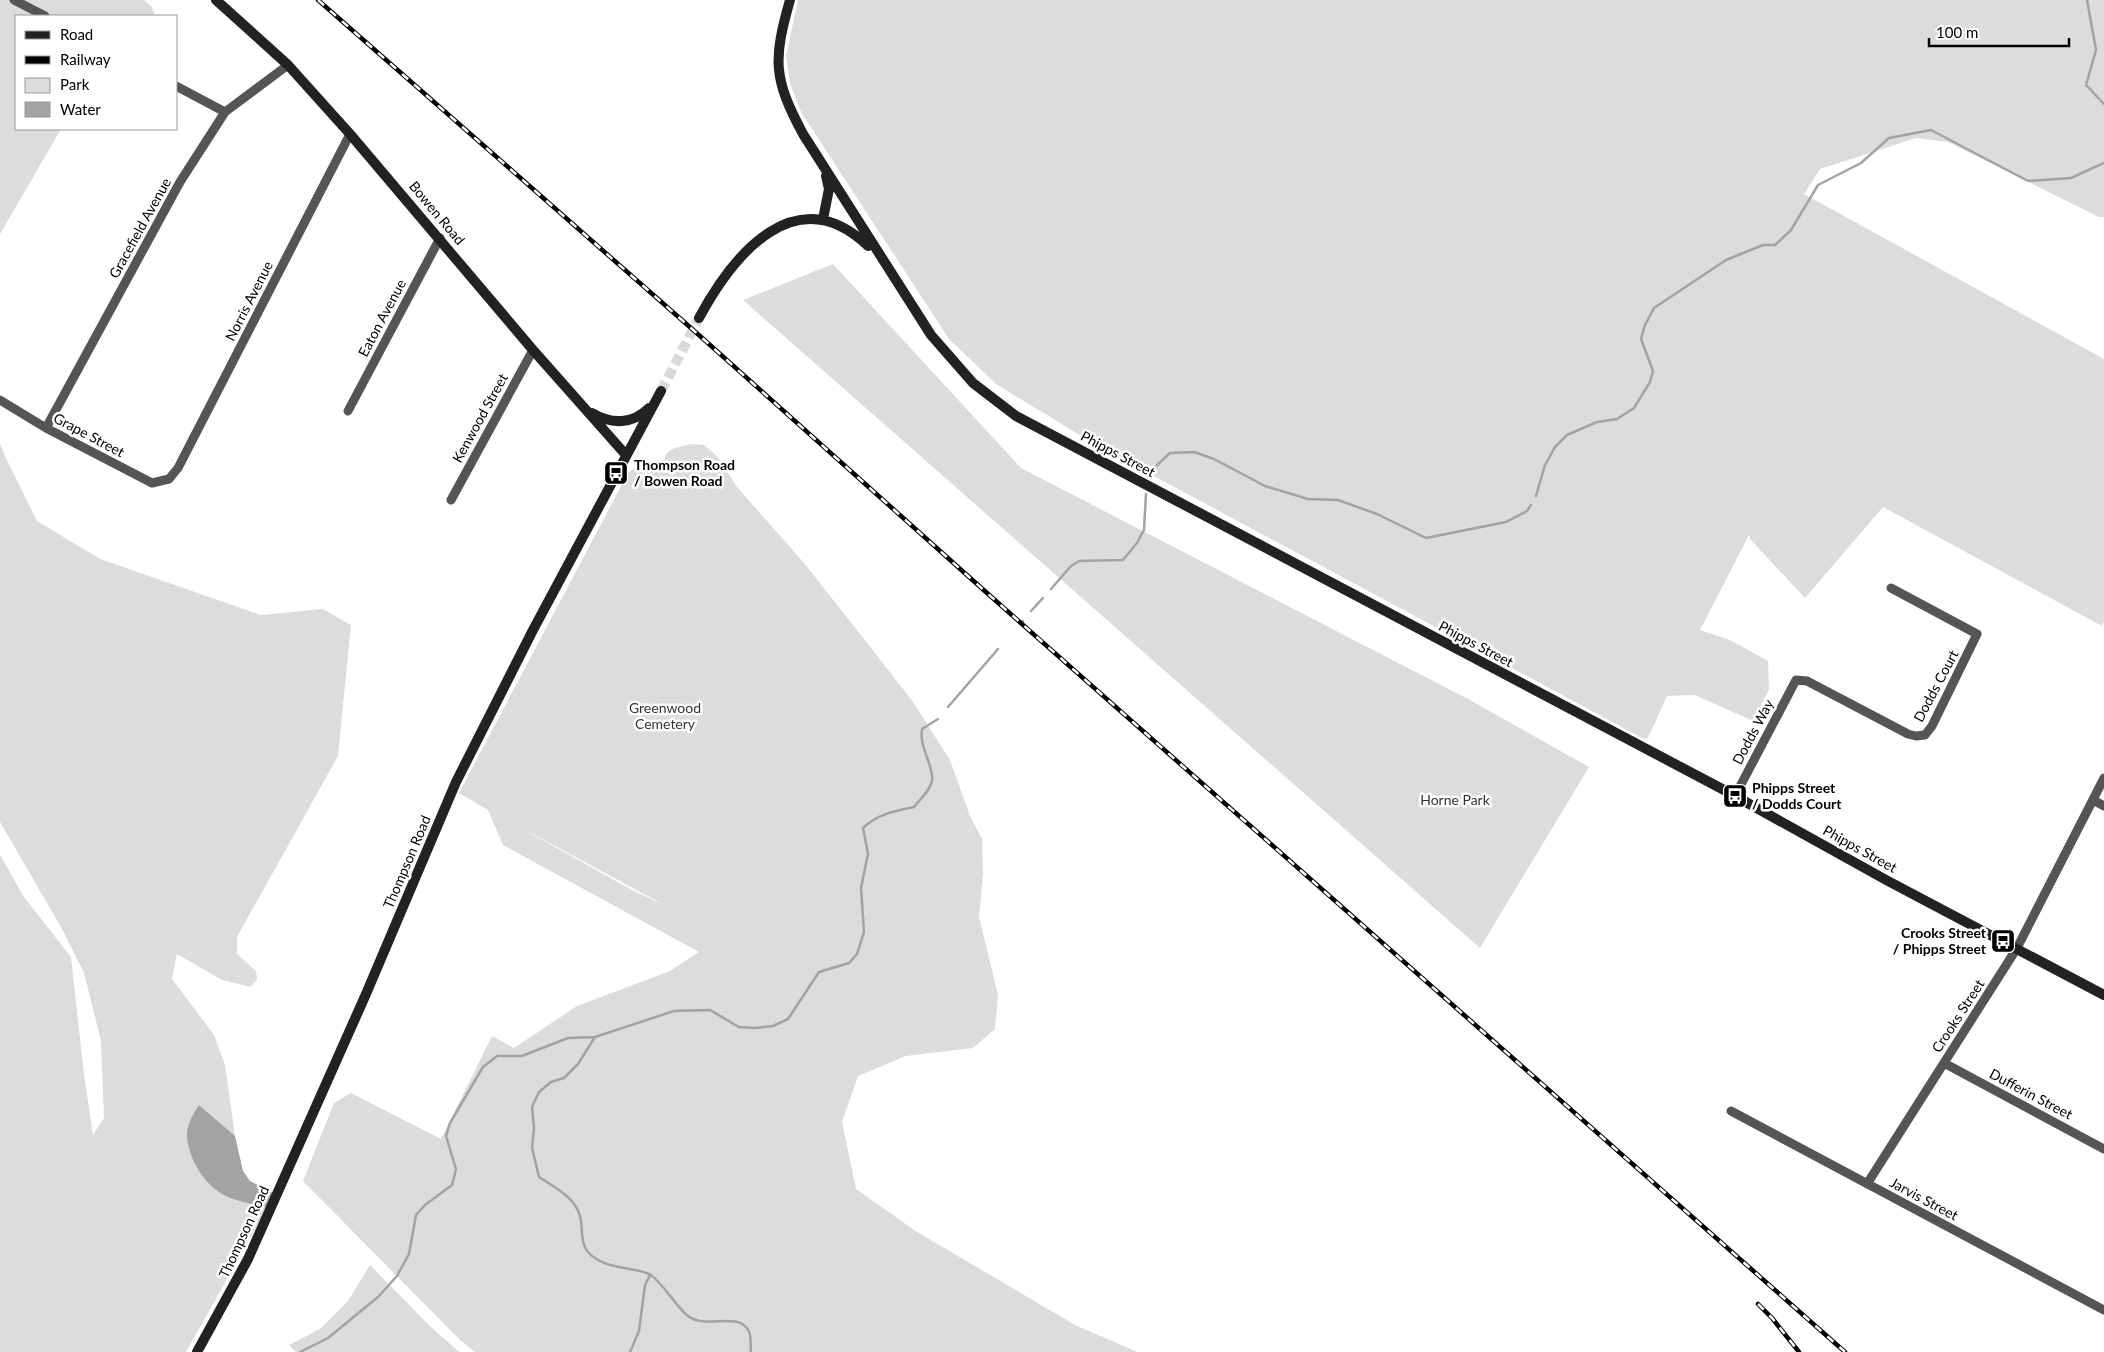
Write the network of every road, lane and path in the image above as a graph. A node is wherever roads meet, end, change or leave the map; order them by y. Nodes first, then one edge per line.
1 (14, 0) edge
2 (216, 0) edge
3 (790, 0) edge
4 (43, 15) edge
5 (288, 65) junction
6 (178, 87) edge
7 (225, 112) junction
8 (350, 134) junction
9 (825, 170) junction
10 (823, 219) junction
11 (440, 238) junction
12 (882, 261) junction
13 (699, 318) tunnel mouth
14 (533, 350) junction
15 (0, 400) edge
16 (576, 400) junction
17 (348, 411) dead end
18 (46, 428) junction
19 (626, 454) junction
20 (169, 479) joint
21 (451, 500) dead end
22 (1891, 588) dead end
23 (1796, 680) joint
24 (2104, 778) edge
25 (1735, 796) junction
26 (2093, 800) junction
27 (2104, 806) edge
28 (2017, 948) junction
29 (2104, 995) edge
30 (1944, 1063) junction
31 (1730, 1112) dead end
32 (2104, 1149) edge
33 (1867, 1184) junction
34 (2104, 1310) edge
35 (197, 1352) edge

1 - 4 street
2 - 5 main road, Bowen Road
3 - 9 main road
5 - 7 street, Gracefield Avenue
5 - 8 main road, Bowen Road
6 - 7 street
7 - 18 street, Gracefield Avenue
8 - 11 main road, Bowen Road
8 - 20 street, Norris Avenue
9 - 10 main road
9 - 12 main road
10 - 12 main road
10 - 13 main road
11 - 14 main road, Bowen Road
11 - 17 street, Eaton Avenue
12 - 25 main road, Phipps Street
14 - 16 main road, Bowen Road
14 - 21 street, Kenwood Street
15 - 18 street, Grape Street
16 - 19 main road, Bowen Road
16 - 19 main road, Thompson Road
18 - 20 street, Grape Street
19 - 35 main road, Thompson Road
22 - 23 street, Dodds Court
23 - 25 street, Dodds Way
24 - 26 street, Crooks Street
25 - 28 main road, Phipps Street
26 - 27 street
26 - 28 street, Crooks Street
28 - 29 main road, Phipps Street
28 - 30 street, Crooks Street
30 - 32 street, Dufferin Street
30 - 33 street, Crooks Street
31 - 33 street, Jarvis Street
33 - 34 street, Jarvis Street

